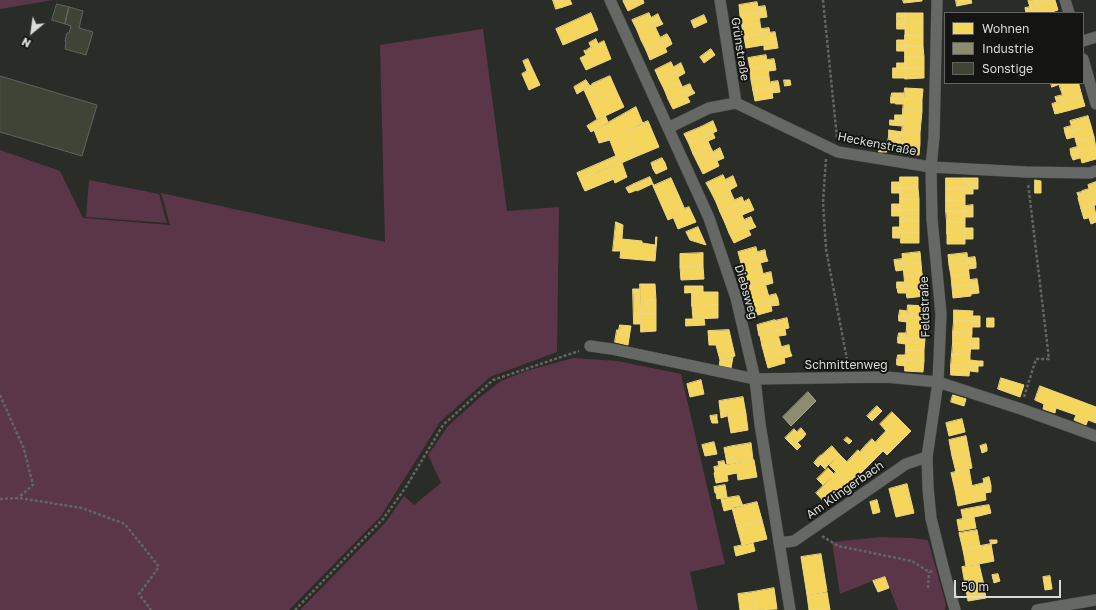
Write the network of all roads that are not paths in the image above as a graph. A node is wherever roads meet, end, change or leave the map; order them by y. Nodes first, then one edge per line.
1 (610, 0) edge
2 (720, 0) edge
3 (936, 0) edge
4 (1065, 0) edge
5 (1069, 12) edge
6 (1096, 37) edge
7 (1084, 41) edge
8 (1084, 62) edge
9 (736, 103) junction
10 (1096, 104) edge
11 (668, 128) junction
12 (931, 167) junction
13 (1096, 171) edge
14 (590, 346) road end
15 (755, 379) junction
16 (938, 382) junction
17 (1096, 436) edge
18 (927, 457) junction
19 (778, 543) junction
20 (1096, 600) edge
21 (790, 610) edge
22 (955, 610) edge
23 (1037, 610) edge

1 - 11 street, Diebsweg
2 - 9 street, Grünstraße
3 - 12 street, Feldstraße
4 - 5 street
6 - 7 street
8 - 10 street
9 - 11 street
9 - 12 street, Heckenstraße
11 - 15 street, Diebsweg
12 - 13 street, Heckenstraße
12 - 16 street, Feldstraße
14 - 15 street, Schmittenweg
15 - 16 street, Schmittenweg
15 - 19 street, Diebsweg
16 - 17 street, Schmittenweg
16 - 18 street, Feldstraße
18 - 19 street, Am Klingerbach
18 - 22 street, Feldstraße
19 - 21 street, Diebsweg
20 - 23 street

